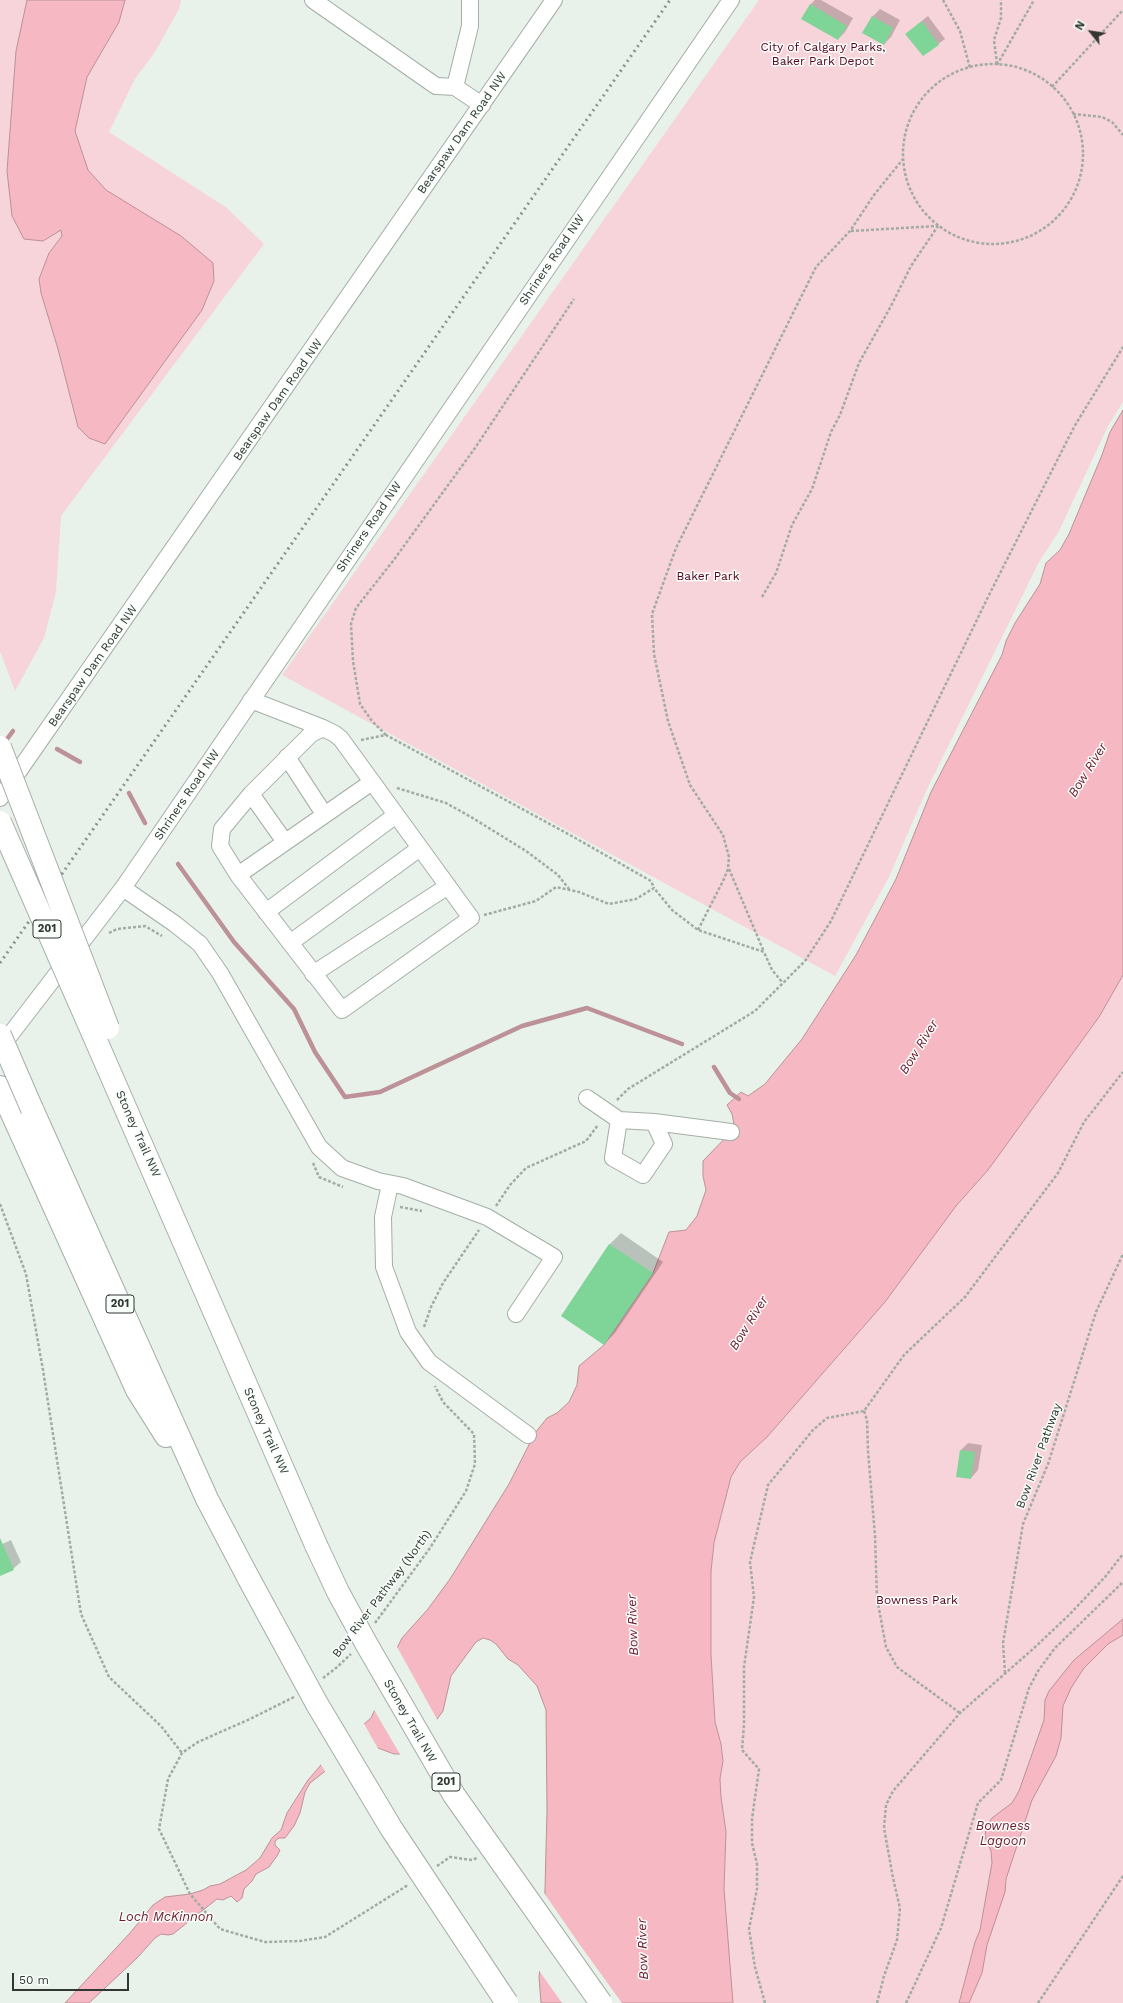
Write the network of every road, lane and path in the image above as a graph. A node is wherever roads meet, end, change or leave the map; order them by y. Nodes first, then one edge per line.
1 (313, 0) edge
2 (470, 0) edge
3 (554, 0) edge
4 (730, 0) edge
5 (943, 0) edge
6 (1001, 0) edge
7 (1034, 0) edge
8 (1123, 10) edge
9 (997, 65) junction
10 (970, 68) junction
11 (455, 87) junction
12 (1052, 87) junction
13 (482, 105) junction
14 (1073, 114) junction
15 (1123, 135) edge
16 (903, 159) junction
17 (938, 226) junction
18 (850, 231) junction
19 (574, 299) dead end
20 (1123, 347) edge
21 (762, 597) dead end
22 (251, 700) junction
23 (323, 728) junction
24 (386, 735) junction
25 (345, 745) junction
26 (0, 747) edge
27 (287, 757) junction
28 (375, 786) junction
29 (251, 794) junction
30 (0, 798) edge
31 (324, 814) junction
32 (396, 815) junction
33 (0, 822) edge
34 (285, 842) junction
35 (420, 848) junction
36 (728, 869) junction
37 (238, 874) junction
38 (448, 886) junction
39 (123, 888) junction
40 (654, 888) junction
41 (569, 890) junction
42 (266, 912) junction
43 (471, 918) junction
44 (698, 930) junction
45 (104, 935) dead end
46 (169, 940) dead end
47 (290, 943) junction
48 (764, 952) junction
49 (314, 974) junction
50 (783, 983) junction
51 (101, 1032) junction
52 (0, 1035) edge
53 (0, 1048) edge
54 (1123, 1072) edge
55 (0, 1086) edge
56 (587, 1098) dead end
57 (613, 1115) junction
58 (654, 1122) junction
59 (731, 1132) dead end
60 (312, 1158) dead end
61 (390, 1184) junction
62 (348, 1188) dead end
63 (0, 1204) edge
64 (487, 1217) junction
65 (1123, 1254) edge
66 (516, 1314) dead end
67 (423, 1329) dead end
68 (429, 1362) junction
69 (864, 1411) junction
70 (528, 1435) dead end
71 (207, 1499) junction
72 (1123, 1554) edge
73 (1123, 1582) edge
74 (371, 1627) dead end
75 (355, 1649) dead end
76 (1005, 1673) junction
77 (319, 1681) dead end
78 (301, 1693) dead end
79 (960, 1714) junction
80 (182, 1753) junction
81 (480, 1858) dead end
82 (432, 1870) dead end
83 (1123, 1876) edge
84 (412, 1882) dead end
85 (507, 2003) edge
86 (601, 2003) edge
87 (765, 2003) edge
88 (877, 2003) edge
89 (906, 2003) edge
90 (1038, 2003) edge

1 - 11 street
2 - 11 street
3 - 13 street, Bearspaw Dam Road NW
4 - 22 street, Shriners Road NW
5 - 10 path
6 - 9 path
7 - 9 path
8 - 12 path
9 - 10 path
9 - 12 path
10 - 16 path
11 - 13 street
12 - 14 path
13 - 30 street, Bearspaw Dam Road NW
14 - 15 path
14 - 17 path
16 - 17 path
16 - 18 path
17 - 18 path
17 - 21 path
18 - 36 path
19 - 24 path
20 - 50 path
22 - 23 street
22 - 39 street, Shriners Road NW
23 - 25 street
23 - 27 street
24 - 25 path
24 - 40 path
25 - 28 street
26 - 51 highway, bridge
27 - 29 street
27 - 31 street
28 - 31 street
28 - 32 street
28 - 41 path
29 - 34 street
29 - 37 street
31 - 34 street
32 - 35 street
32 - 42 street
33 - 51 highway, Stoney Trail NW / 201, bridge
34 - 37 street
35 - 38 street
35 - 47 street
36 - 44 path
36 - 48 path
37 - 42 street
38 - 43 street
38 - 49 street
39 - 53 street, Shriners Road NW
39 - 61 street
40 - 41 path
40 - 44 path
41 - 43 path
42 - 47 street
43 - 49 street
44 - 48 path
45 - 46 path
47 - 49 street
48 - 50 path
50 - 57 path
51 - 86 highway, Stoney Trail NW / 201, bridge
52 - 71 highway, 201, bridge
54 - 69 path
55 - 71 highway
56 - 57 street
57 - 58 street
57 - 58 street
57 - 64 path
58 - 59 street
60 - 62 path
61 - 64 street
61 - 68 street
63 - 80 path
64 - 66 street
64 - 67 path
65 - 76 path, Bow River Pathway
68 - 70 street
68 - 74 path, Bow River Pathway (North)
69 - 79 path
69 - 87 path
71 - 85 highway, 201, bridge
72 - 76 path
73 - 89 path
75 - 77 path, Bow River Pathway (North)
76 - 79 path
78 - 80 path
79 - 88 path
80 - 84 path
81 - 82 path
83 - 90 path

